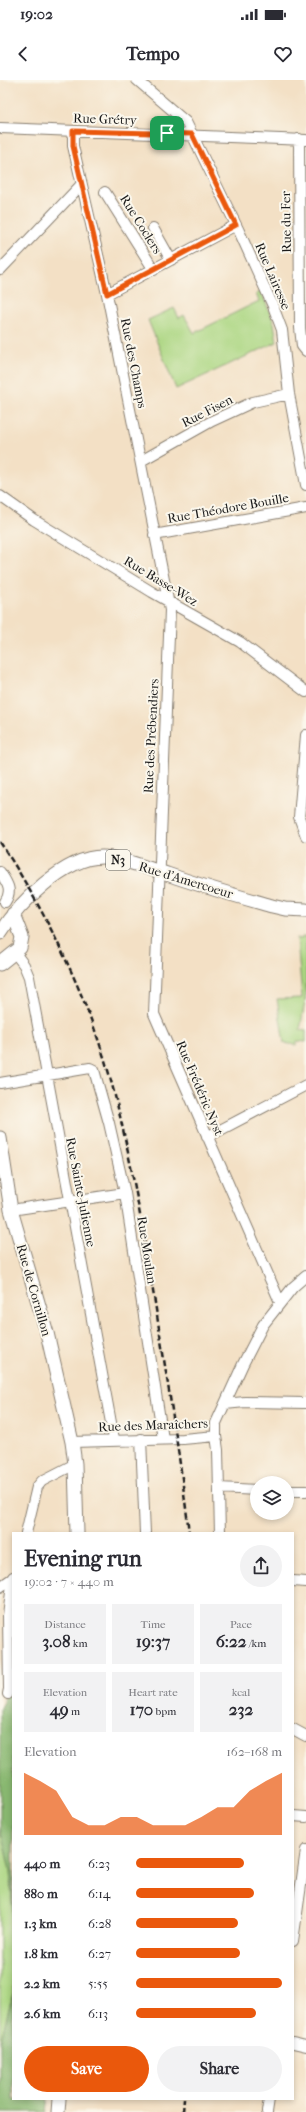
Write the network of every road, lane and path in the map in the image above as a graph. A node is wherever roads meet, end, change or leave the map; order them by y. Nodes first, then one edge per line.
1 (137, 80) edge
2 (0, 128) edge
3 (73, 131) junction
4 (192, 134) junction
5 (303, 140) edge
6 (82, 185) junction
7 (105, 192) dead end
8 (236, 225) junction
9 (153, 228) dead end
10 (171, 260) junction
11 (0, 270) edge
12 (154, 270) junction
13 (107, 294) junction
14 (303, 327) edge
15 (282, 330) junction
16 (306, 351) edge
17 (289, 394) junction
18 (141, 461) junction
19 (306, 485) edge
20 (0, 496) edge
21 (306, 508) edge
22 (154, 535) junction
23 (169, 601) junction
24 (306, 692) edge
25 (306, 735) edge
26 (306, 836) edge
27 (0, 872) edge
28 (160, 872) junction
29 (3, 901) edge
30 (306, 910) edge
31 (13, 914) junction
32 (0, 934) edge
33 (15, 953) junction
34 (0, 964) edge
35 (46, 1075) junction
36 (0, 1083) edge
37 (306, 1085) edge
38 (207, 1137) junction
39 (0, 1138) edge
40 (125, 1193) junction
41 (70, 1202) junction
42 (11, 1210) junction
43 (306, 1276) edge
44 (280, 1302) junction
45 (306, 1403) edge
46 (226, 1404) junction
47 (216, 1436) junction
48 (114, 1439) junction
49 (141, 1439) junction
50 (163, 1439) junction
51 (72, 1442) junction
52 (75, 1464) junction
53 (219, 1488) junction
54 (250, 1490) edge
55 (294, 1491) edge
56 (306, 1491) edge
57 (26, 1532) edge
58 (76, 1532) edge
59 (145, 1532) edge
60 (220, 1532) edge
61 (12, 1579) edge
62 (294, 1581) edge
63 (12, 1582) edge
64 (306, 1582) edge
65 (0, 1587) edge
66 (8, 1694) dead end
67 (294, 1730) edge
68 (306, 1736) edge
69 (294, 1816) edge
70 (306, 1817) edge
71 (306, 1850) edge
72 (302, 1908) edge
73 (294, 1937) edge
74 (294, 2043) edge
75 (306, 2046) edge
76 (59, 2100) edge
77 (269, 2100) edge
78 (58, 2112) edge
79 (267, 2112) edge

1 - 4 street, Rue Lairesse
2 - 3 street, Rue Grétry
3 - 4 street, Rue Grétry
3 - 6 street, Rue des Champs
4 - 5 street, Rue Grétry
4 - 8 street, Rue Lairesse
5 - 14 street, Rue du Fer
6 - 11 street
6 - 13 street, Rue des Champs
7 - 12 street, Rue Coclers
8 - 10 street
8 - 15 street, Rue Lairesse
9 - 10 street
10 - 12 street
12 - 13 street
13 - 18 street, Rue des Champs
14 - 15 street
14 - 16 street, Rue du Fer
15 - 17 street, Rue Lairesse
17 - 18 street, Rue Fisen
17 - 19 street, Rue Lairesse
18 - 22 street, Rue des Champs
20 - 23 street, Rue Basse-Wez
21 - 22 street, Rue Théodore Bouille
22 - 23 street, Rue des Champs
23 - 24 street, Rue Basse-Wez
23 - 28 street, Rue des Prébendiers
25 - 26 street
27 - 29 street
28 - 30 main road, Rue d'Amercoeur / N3
28 - 31 main road, Rue d'Amercoeur / N3
28 - 38 street, Rue Frédéric Nyst
29 - 31 street
31 - 32 main road, N3
31 - 33 main road
33 - 34 main road
33 - 35 street, Rue Sainte-Julienne
35 - 36 street
35 - 40 street, Rue Moulan
35 - 41 street, Rue Sainte-Julienne
37 - 38 street
38 - 44 street, Rue Frédéric Nyst
39 - 42 main road, Rue de Cornillon
40 - 41 street
40 - 50 street, Rue Moulan
41 - 42 street
41 - 48 street, Rue Sainte-Julienne
42 - 51 main road, Rue de Cornillon
43 - 44 street, Rue des Maraîchers
44 - 46 street, Rue des Maraîchers
45 - 46 street
46 - 47 street, Rue des Maraîchers
47 - 50 street, Rue des Maraîchers
47 - 53 street
48 - 49 street, Rue des Maraîchers
48 - 51 street, Rue des Maraîchers
49 - 50 street, Rue des Maraîchers
49 - 59 street
51 - 52 main road, Rue de Cornillon
52 - 57 street
52 - 58 main road, Rue de Cornillon
53 - 54 street
53 - 60 street
55 - 56 street
61 - 65 street
62 - 64 street
63 - 66 street
67 - 68 street
69 - 70 street
71 - 72 street
72 - 73 street
74 - 75 street
76 - 78 main road
77 - 79 street

